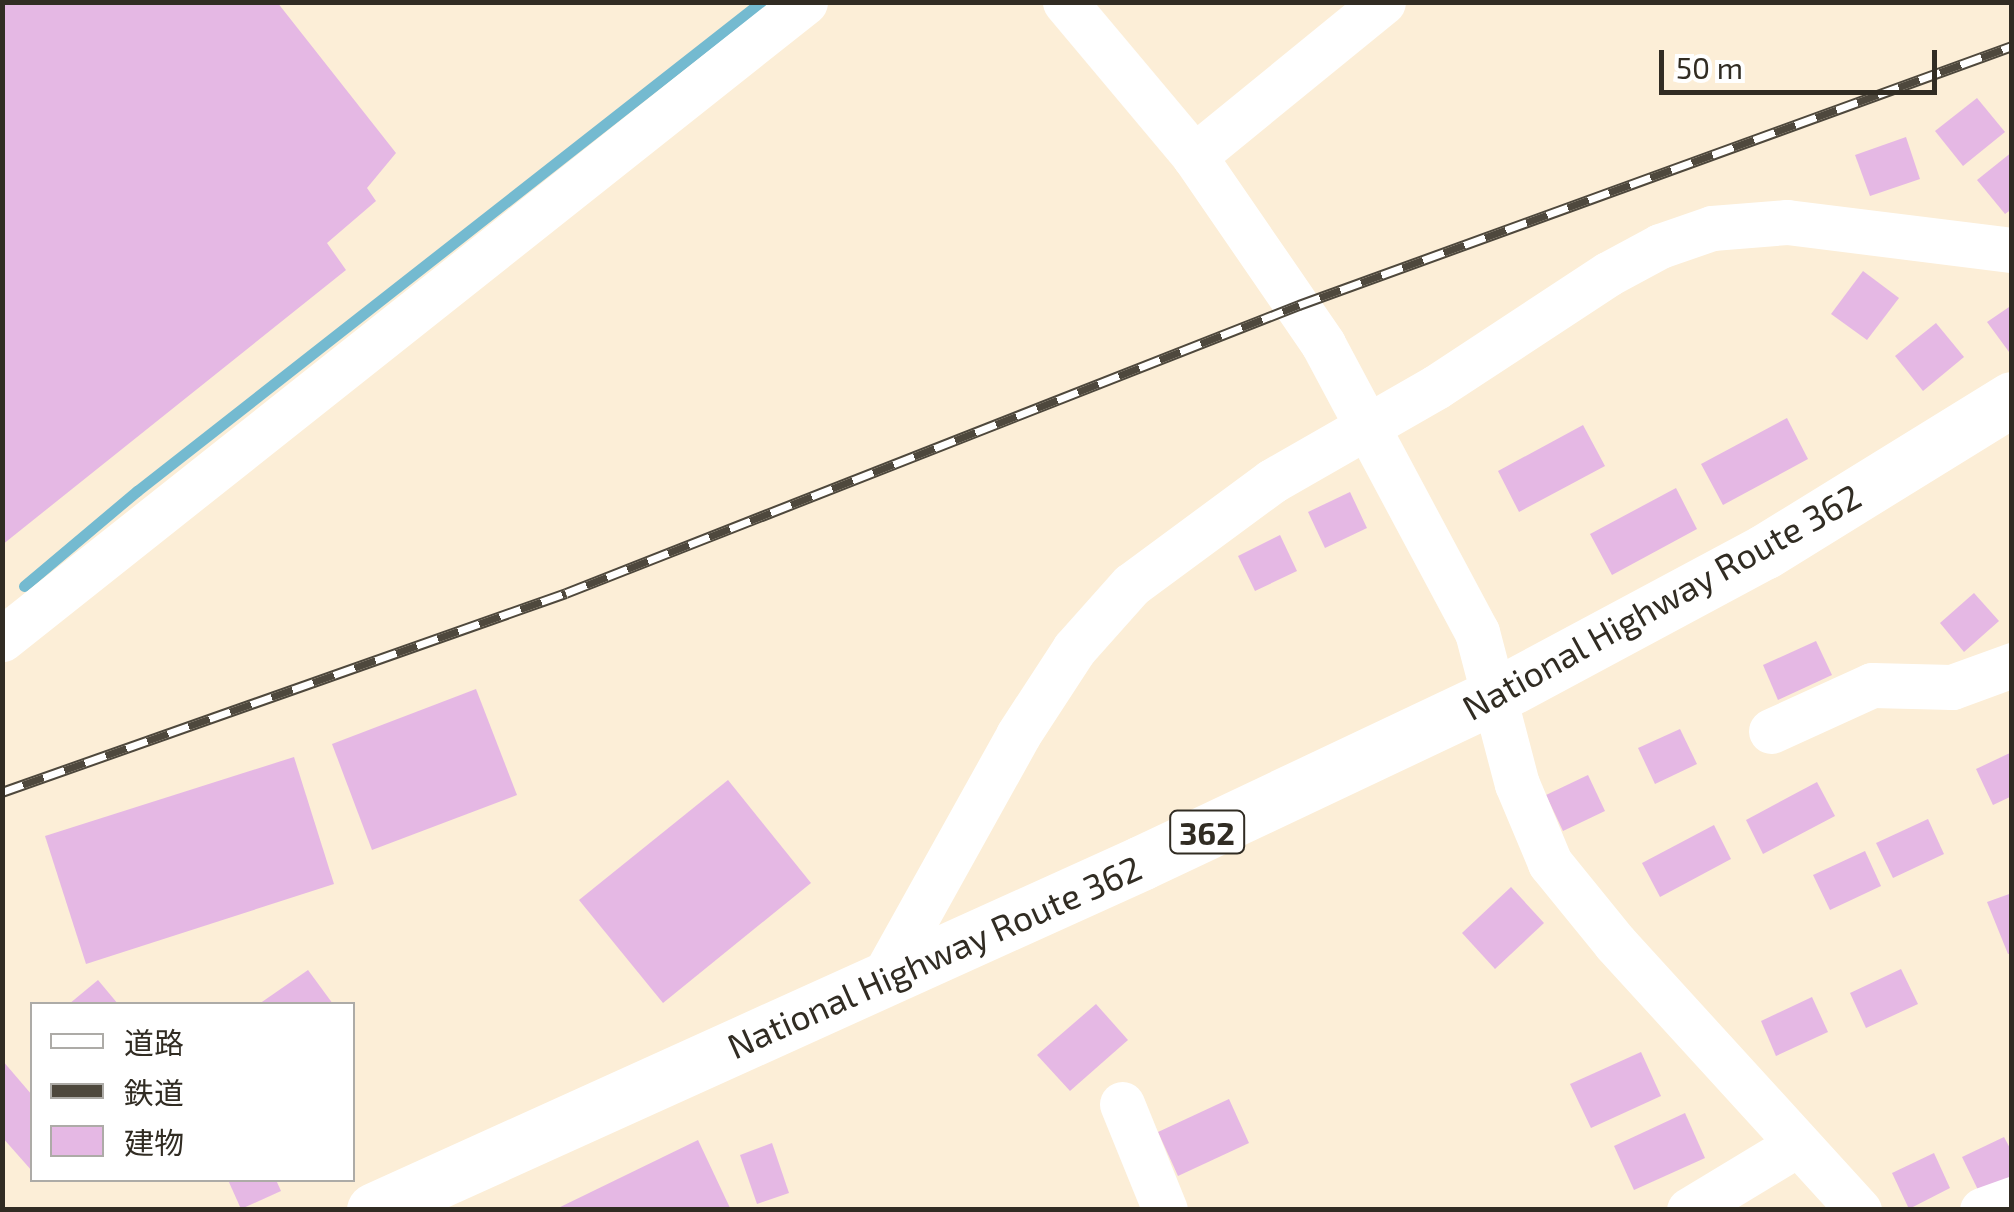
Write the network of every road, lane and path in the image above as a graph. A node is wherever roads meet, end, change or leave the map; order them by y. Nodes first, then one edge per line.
1 (805, 2) edge
2 (1065, 2) edge
3 (1383, 2) edge
4 (1194, 156) junction
5 (2012, 250) edge
6 (2012, 399) edge
7 (1370, 426) junction
8 (2, 639) edge
9 (2012, 666) edge
10 (1495, 696) junction
11 (1772, 731) dead end
12 (883, 978) junction
13 (1122, 1104) dead end
14 (1798, 1144) junction
15 (2012, 1199) edge
16 (374, 1210) edge
17 (1165, 1210) edge
18 (1689, 1210) edge
19 (1859, 1210) edge
20 (1982, 1210) edge

1 - 8 street
2 - 4 street
3 - 4 street
4 - 7 street
5 - 7 street
6 - 10 highway, National Highway Route 362 / 362
7 - 10 street
7 - 12 street
9 - 11 street
10 - 12 highway, National Highway Route 362 / 362
10 - 14 street
12 - 16 highway, National Highway Route 362 / 362
13 - 17 street
14 - 18 street
14 - 19 street
15 - 20 street

